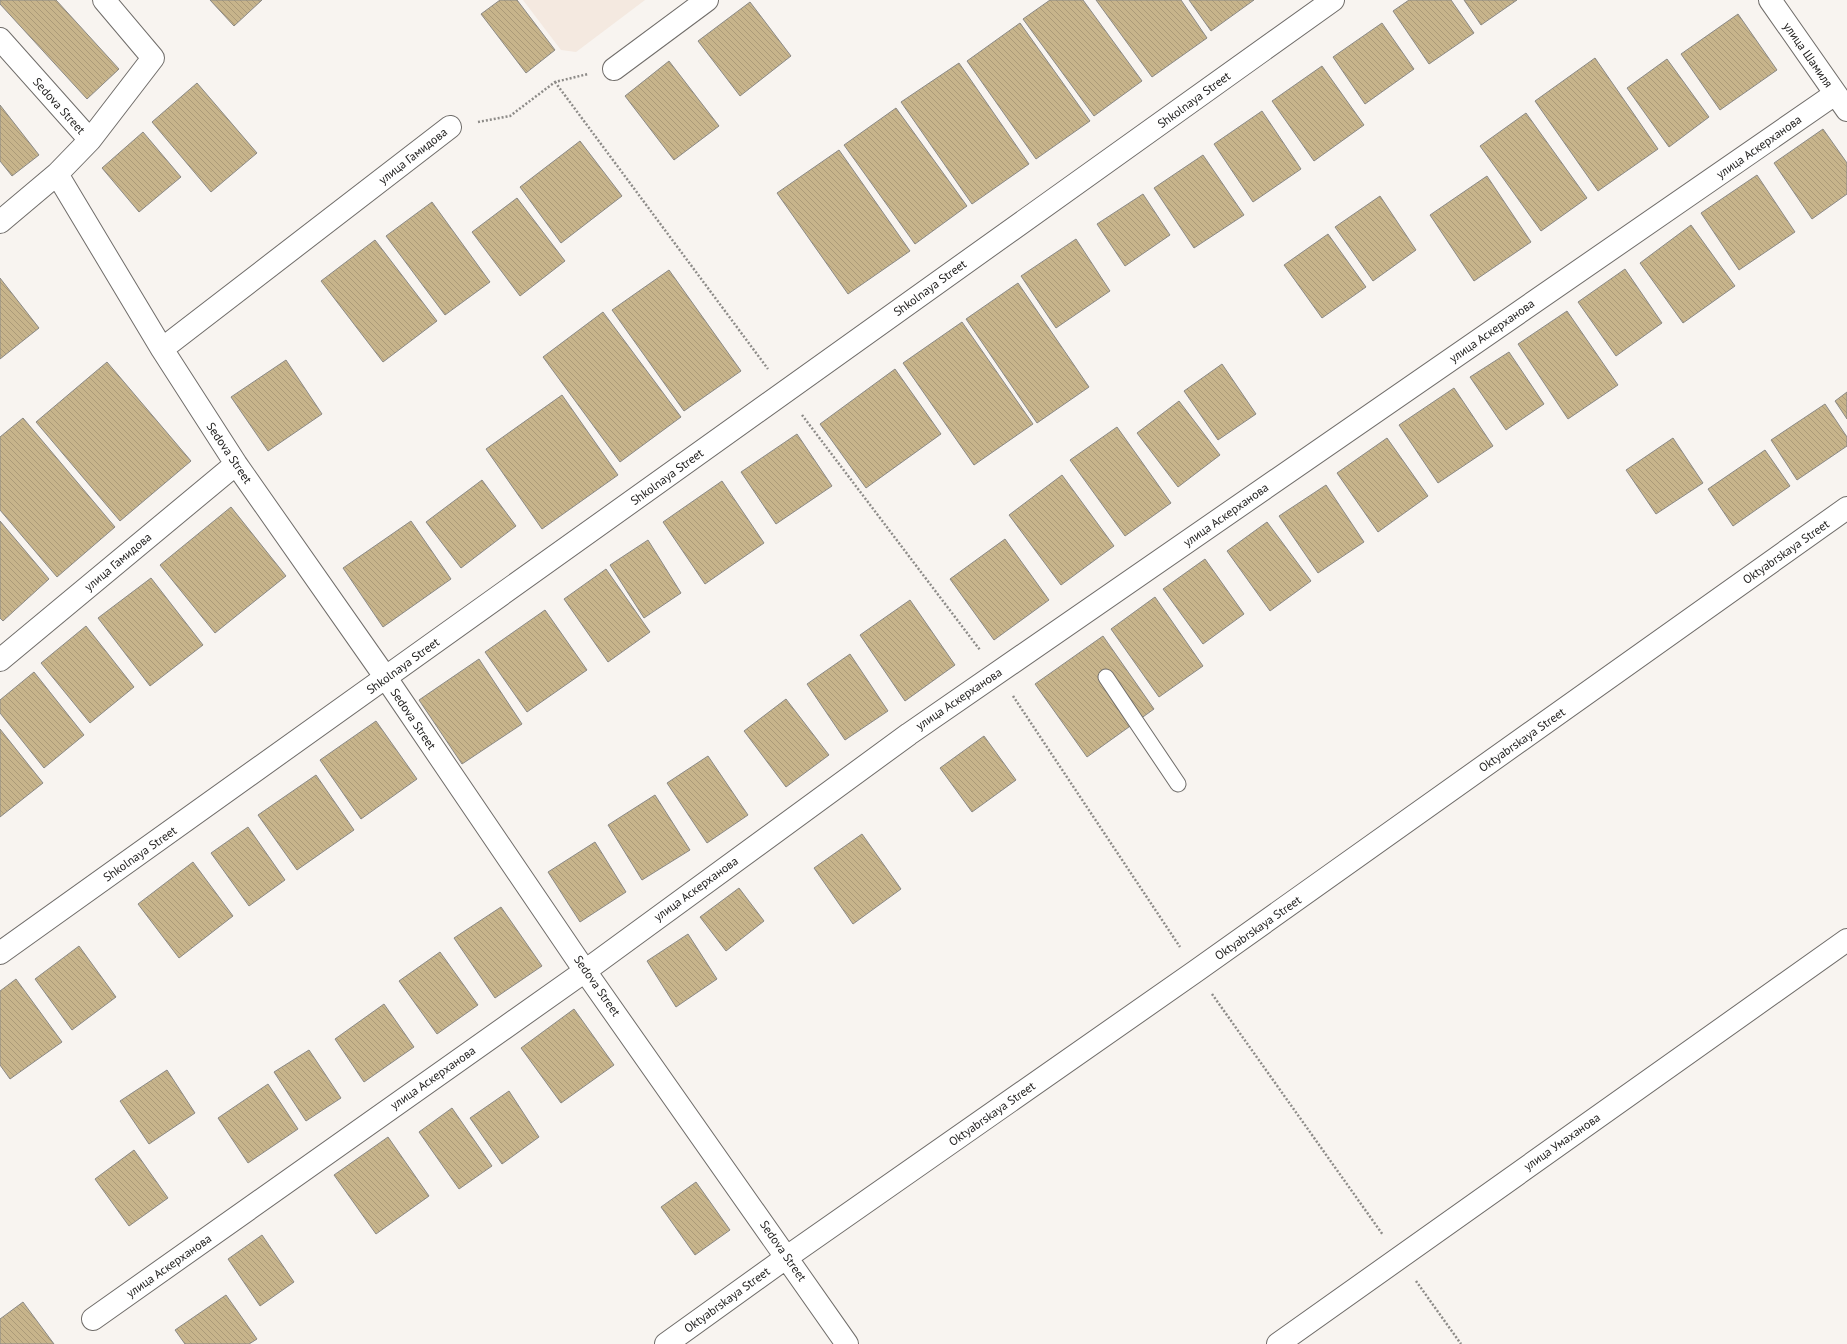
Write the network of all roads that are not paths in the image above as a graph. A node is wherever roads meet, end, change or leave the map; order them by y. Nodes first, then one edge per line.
1 (104, 0) edge
2 (707, 0) edge
3 (1333, 0) edge
4 (1770, 0) edge
5 (0, 40) edge
6 (614, 69) road end
7 (1841, 102) edge
8 (450, 127) road end
9 (90, 140) junction
10 (57, 174) junction
11 (0, 222) edge
12 (162, 350) junction
13 (236, 464) junction
14 (1847, 508) edge
15 (0, 660) edge
16 (1106, 677) dead end
17 (386, 678) junction
18 (1178, 784) dead end
19 (1847, 940) edge
20 (0, 953) edge
21 (585, 971) junction
22 (787, 1257) junction
23 (93, 1319) dead end
24 (666, 1344) edge
25 (847, 1344) edge
26 (1278, 1344) edge

1 - 9 street
2 - 6 street
3 - 17 street, Shkolnaya Street
4 - 7 street, улица Шамиля
5 - 9 street, Sedova Street
7 - 21 street, улица Аскерханова
8 - 12 street, улица Гамидова
9 - 10 street, Sedova Street
10 - 11 street
10 - 12 street, Sedova Street
12 - 13 street, Sedova Street
13 - 15 street, улица Гамидова
13 - 17 street, Sedova Street
14 - 22 street, Oktyabrskaya Street
16 - 18 lane
17 - 20 street, Shkolnaya Street
17 - 21 street, Sedova Street
19 - 26 street, улица Умаханова
21 - 22 street, Sedova Street
21 - 23 street, улица Аскерханова
22 - 24 street, Oktyabrskaya Street
22 - 25 street, Sedova Street

